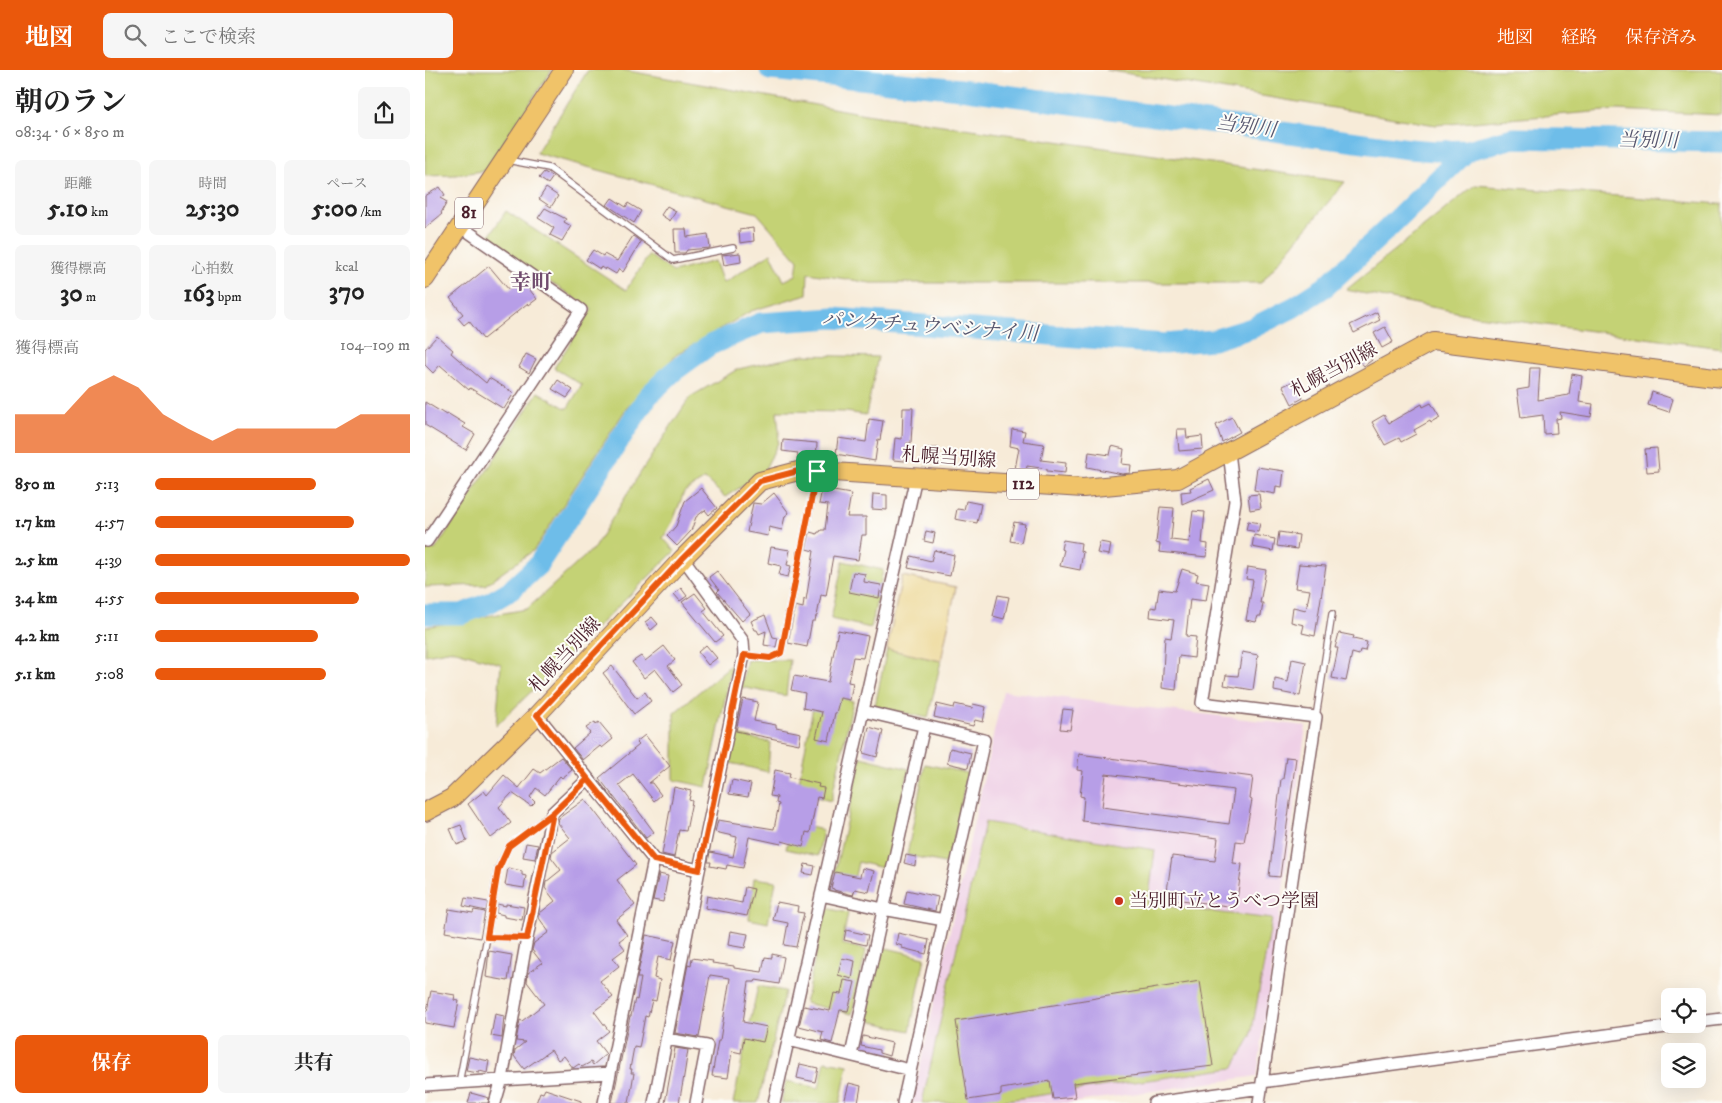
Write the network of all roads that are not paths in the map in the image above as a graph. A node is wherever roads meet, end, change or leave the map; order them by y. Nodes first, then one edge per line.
1 (564, 70) edge
2 (509, 154) junction
3 (460, 226) junction
4 (733, 248) dead end
5 (425, 279) edge
6 (1722, 378) edge
7 (1229, 452) junction
8 (817, 471) junction
9 (916, 477) junction
10 (425, 540) edge
11 (683, 558) junction
12 (1332, 614) dead end
13 (744, 655) junction
14 (863, 711) junction
15 (537, 715) junction
16 (1316, 717) junction
17 (924, 726) junction
18 (588, 779) junction
19 (425, 812) edge
20 (553, 813) junction
21 (654, 860) junction
22 (699, 870) junction
23 (821, 895) junction
24 (883, 909) junction
25 (944, 920) junction
26 (487, 937) junction
27 (527, 938) junction
28 (1722, 1019) edge
29 (1706, 1021) edge
30 (1661, 1028) edge
31 (666, 1039) junction
32 (788, 1040) junction
33 (851, 1055) junction
34 (910, 1070) junction
35 (610, 1073) junction
36 (502, 1079) junction
37 (459, 1083) junction
38 (425, 1085) edge
39 (1261, 1085) junction
40 (495, 1103) edge
41 (604, 1103) edge
42 (654, 1103) edge
43 (696, 1103) edge
44 (774, 1103) edge
45 (903, 1103) edge
46 (1154, 1103) edge
47 (1259, 1103) edge

1 - 2 main road, 81
2 - 3 main road, 81
2 - 4 lane
3 - 5 main road, 81
3 - 10 street
6 - 7 main road, 札幌当別線 / 112
7 - 9 main road, 札幌当別線 / 112
7 - 16 street
8 - 9 main road, 札幌当別線 / 112
8 - 11 main road, 札幌当別線 / 112
8 - 13 lane
9 - 14 street
11 - 13 street
11 - 15 main road, 札幌当別線 / 112
12 - 16 lane
13 - 22 street
14 - 17 street
14 - 23 street
15 - 18 street
15 - 19 main road, 札幌当別線 / 112
16 - 39 street
17 - 24 street
17 - 25 street
18 - 20 street
18 - 21 street
20 - 26 lane
20 - 27 street
21 - 22 street
21 - 35 street
22 - 31 street
23 - 24 street
23 - 32 street
24 - 25 street
24 - 33 street
25 - 34 street
26 - 27 lane
26 - 37 lane
27 - 36 street
28 - 29 street
30 - 39 street
31 - 42 street
31 - 43 street
32 - 33 street
32 - 44 street
33 - 34 street
34 - 45 street
35 - 36 street
35 - 41 street
36 - 37 street
36 - 40 street
37 - 38 street
39 - 46 street
39 - 47 street

